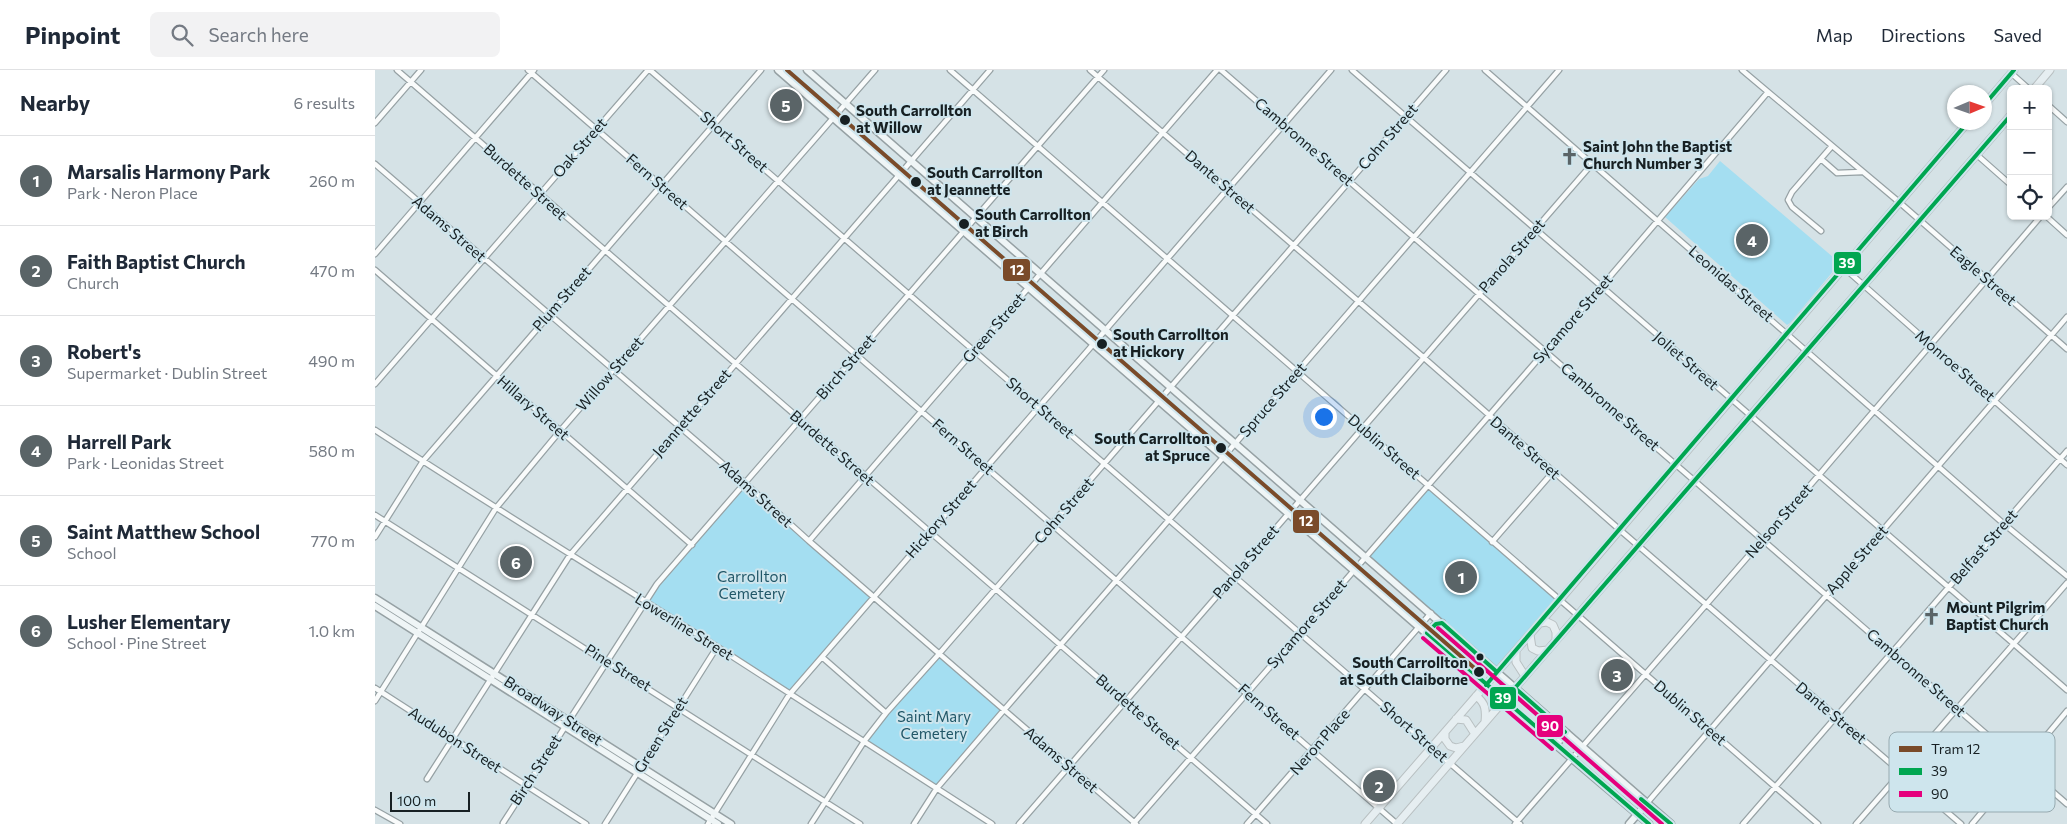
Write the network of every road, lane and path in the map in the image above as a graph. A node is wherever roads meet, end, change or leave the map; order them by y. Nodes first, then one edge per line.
1 (397, 70) edge
2 (421, 70) edge
3 (649, 70) edge
4 (761, 70) edge
5 (778, 70) edge
6 (807, 70) edge
7 (875, 70) edge
8 (950, 70) edge
9 (990, 70) edge
10 (1090, 70) edge
11 (1104, 70) edge
12 (1219, 70) edge
13 (1331, 70) edge
14 (1352, 70) edge
15 (1446, 70) edge
16 (1485, 70) edge
17 (1559, 70) edge
18 (1742, 70) edge
19 (2050, 70) edge
20 (531, 71) edge
21 (2012, 72) edge
22 (1098, 77) junction
23 (411, 82) junction
24 (2025, 85) edge
25 (2037, 85) edge
26 (973, 90) junction
27 (1768, 92) junction
28 (1992, 96) edge
29 (845, 104) junction
30 (1527, 106) junction
31 (2052, 109) edge
32 (1405, 117) junction
33 (833, 119) junction
34 (2007, 121) edge
35 (2067, 122) edge
36 (375, 123) edge
37 (713, 125) junction
38 (1284, 125) junction
39 (596, 129) junction
40 (1961, 130) edge
41 (1163, 133) junction
42 (476, 138) junction
43 (1038, 146) junction
44 (1832, 146) junction
45 (1977, 155) junction
46 (1821, 158) junction
47 (911, 161) junction
48 (375, 164) edge
49 (1592, 164) junction
50 (1862, 172) junction
51 (1470, 173) junction
52 (899, 176) junction
53 (778, 181) junction
54 (1349, 181) junction
55 (2007, 181) edge
56 (661, 185) junction
57 (2067, 187) edge
58 (1228, 189) junction
59 (539, 195) junction
60 (1103, 202) junction
61 (1899, 202) junction
62 (419, 203) junction
63 (2052, 204) edge
64 (976, 217) junction
65 (1657, 220) junction
66 (1920, 220) junction
67 (2038, 220) edge
68 (2050, 220) edge
69 (1535, 229) junction
70 (1821, 231) dead end
71 (963, 232) junction
72 (2067, 235) edge
73 (1414, 237) junction
74 (844, 238) junction
75 (726, 242) junction
76 (1293, 246) junction
77 (604, 251) junction
78 (375, 254) edge
79 (484, 259) junction
80 (1168, 259) junction
81 (1843, 268) junction
82 (375, 270) edge
83 (1041, 274) junction
84 (1986, 280) junction
85 (1863, 285) junction
86 (1601, 287) junction
87 (1029, 289) junction
88 (909, 294) junction
89 (1479, 294) junction
90 (792, 299) junction
91 (1358, 302) junction
92 (669, 307) junction
93 (549, 314) junction
94 (1233, 316) junction
95 (2067, 317) edge
96 (432, 319) junction
97 (1106, 330) junction
98 (1788, 334) junction
99 (2051, 335) junction
100 (1931, 344) junction
101 (1093, 345) junction
102 (2067, 349) edge
103 (1545, 350) junction
104 (974, 351) junction
105 (1807, 351) junction
106 (856, 355) junction
107 (1423, 357) junction
108 (735, 364) junction
109 (614, 370) junction
110 (1297, 372) junction
111 (496, 375) junction
112 (377, 378) edge
113 (375, 384) edge
114 (1171, 387) junction
115 (1732, 400) junction
116 (1995, 400) junction
117 (1159, 402) junction
118 (1039, 407) junction
119 (1874, 409) junction
120 (921, 411) junction
121 (1488, 415) junction
122 (1751, 416) junction
123 (800, 420) junction
124 (680, 427) junction
125 (1362, 428) junction
126 (375, 430) edge
127 (560, 431) junction
128 (1235, 443) junction
129 (2067, 451) edge
130 (1223, 458) junction
131 (2060, 459) junction
132 (423, 461) junction
133 (1104, 464) junction
134 (2067, 464) edge
135 (1676, 465) junction
136 (1937, 465) junction
137 (986, 468) junction
138 (1553, 472) junction
139 (1819, 475) junction
140 (865, 476) junction
141 (1695, 480) junction
142 (745, 483) junction
143 (1428, 485) junction
144 (627, 488) junction
145 (1300, 500) junction
146 (496, 508) junction
147 (1288, 514) junction
148 (375, 515) edge
149 (1169, 520) junction
150 (385, 521) junction
151 (1052, 524) junction
152 (2004, 524) junction
153 (1620, 530) junction
154 (1882, 531) junction
155 (930, 532) junction
156 (375, 537) edge
157 (1763, 539) junction
158 (809, 541) junction
159 (1492, 542) junction
160 (692, 545) junction
161 (1638, 546) junction
162 (570, 555) junction
163 (1366, 557) junction
164 (460, 567) junction
165 (1354, 571) junction
166 (1234, 576) junction
167 (2067, 576) edge
168 (1116, 580) junction
169 (2067, 583) edge
170 (1949, 587) junction
171 (995, 589) junction
172 (1826, 595) junction
173 (873, 597) junction
174 (375, 598) edge
175 (1560, 600) junction
176 (645, 601) junction
177 (1707, 604) junction
178 (375, 606) edge
179 (1431, 613) junction
180 (533, 614) junction
181 (1577, 616) junction
182 (1442, 623) junction
183 (1539, 623) junction
184 (1419, 626) junction
185 (419, 630) junction
186 (1300, 633) junction
187 (1427, 633) junction
188 (1530, 634) junction
189 (1181, 637) junction
190 (1556, 640) junction
191 (2015, 643) junction
192 (1060, 645) junction
193 (717, 647) junction
194 (1516, 650) junction
195 (1548, 650) junction
196 (1891, 652) junction
197 (939, 654) junction
198 (822, 657) junction
199 (606, 660) junction
200 (1770, 660) junction
201 (1497, 672) junction
202 (1645, 674) junction
203 (493, 676) junction
204 (1525, 676) junction
205 (1486, 685) junction
206 (375, 688) edge
207 (1515, 688) junction
208 (1365, 690) junction
209 (2067, 690) edge
210 (381, 692) junction
211 (1247, 693) junction
212 (789, 695) junction
213 (1476, 696) junction
214 (375, 701) edge
215 (1125, 701) junction
216 (1504, 701) junction
217 (679, 707) junction
218 (1957, 708) junction
219 (1004, 710) junction
220 (2067, 711) edge
221 (885, 713) junction
222 (1836, 717) junction
223 (1456, 719) junction
224 (1485, 722) junction
225 (566, 724) junction
226 (1710, 730) junction
227 (1445, 732) junction
228 (1936, 732) edge
229 (1985, 732) edge
230 (2049, 732) edge
231 (1475, 734) junction
232 (1567, 734) junction
233 (453, 739) junction
234 (865, 740) junction
235 (1556, 744) junction
236 (1464, 746) junction
237 (1581, 746) junction
238 (1431, 748) junction
239 (1313, 751) junction
240 (752, 755) junction
241 (1572, 757) junction
242 (1191, 758) junction
243 (1889, 762) edge
244 (1449, 763) junction
245 (1069, 766) junction
246 (639, 770) junction
247 (427, 779) dead end
248 (526, 786) junction
249 (1776, 786) junction
250 (1889, 786) edge
251 (937, 788) junction
252 (2055, 793) edge
253 (826, 802) junction
254 (1647, 803) junction
255 (2067, 804) edge
256 (1379, 808) junction
257 (375, 810) edge
258 (1947, 812) edge
259 (1982, 812) edge
260 (1255, 814) junction
261 (1637, 814) junction
262 (711, 819) edge
263 (503, 823) dead end
264 (1134, 823) edge
265 (1518, 823) edge
266 (400, 824) edge
267 (585, 824) edge
268 (605, 824) edge
269 (718, 824) edge
270 (731, 824) edge
271 (811, 824) edge
272 (860, 824) edge
273 (914, 824) edge
274 (993, 824) edge
275 (1019, 824) edge
276 (1247, 824) edge
277 (1267, 824) edge
278 (1365, 824) edge
279 (1397, 824) edge
280 (1629, 824) edge
281 (1649, 824) edge
282 (1671, 824) edge
283 (1743, 824) edge
284 (1818, 824) edge
285 (1856, 824) edge
286 (1961, 824) edge
287 (1972, 824) edge

1 - 23 street, Burdette Street
2 - 23 street
3 - 37 street, Short Street
3 - 39 street, Oak Street
4 - 37 street, Plum Street
5 - 33 main road
6 - 29 main road
7 - 29 street, Willow Street
8 - 26 street, Dublin Street
9 - 26 street, Jeannette Street
10 - 22 street, Dante Street
11 - 22 street, Birch Street
12 - 38 street, Cambronne Street
12 - 41 street, Green Street
13 - 38 street, Hickory Street
14 - 32 street, Joliet Street
15 - 32 street, Cohn Street
16 - 30 street, Leonidas Street
17 - 30 street, Spruce Street
18 - 27 street, Eagle Street
19 - 25 main road
20 - 39 street, Fern Street
20 - 42 street
21 - 24 street
21 - 28 main road
22 - 41 street, Dante Street
22 - 43 street, Birch Street
23 - 36 street
23 - 42 street, Burdette Street
26 - 43 street, Dublin Street
26 - 47 street, Jeannette Street
27 - 44 street, Eagle Street
27 - 65 street, Sycamore Street
29 - 33 street, Willow Street
29 - 47 main road
30 - 49 street, Leonidas Street
30 - 51 street, Spruce Street
31 - 35 street
32 - 51 street, Joliet Street
32 - 54 street, Cohn Street
33 - 52 main road
33 - 53 street, Willow Street
34 - 45 main road
37 - 53 street, Short Street
37 - 56 street, Plum Street
38 - 54 street, Cambronne Street
38 - 58 street, Hickory Street
39 - 56 street, Fern Street
39 - 59 street, Oak Street
40 - 61 main road
41 - 58 street, Dante Street
41 - 60 street, Green Street
42 - 59 street, Burdette Street
42 - 62 street
43 - 60 street, Dublin Street
43 - 64 street, Birch Street
44 - 46 street
44 - 50 street, Eagle Street
45 - 55 street
45 - 66 main road
46 - 50 street
46 - 70 street
47 - 52 street, Jeannette Street
47 - 64 main road
48 - 62 street, Adams Street
49 - 65 street, Leonidas Street
49 - 69 street, Panola Street
50 - 61 street, Eagle Street
51 - 69 street, Joliet Street
51 - 73 street, Spruce Street
52 - 71 main road
52 - 74 street, Jeannette Street
53 - 74 street, Short Street
53 - 75 street, Willow Street
54 - 73 street, Cambronne Street
54 - 76 street, Cohn Street
56 - 75 street, Fern Street
56 - 77 street, Plum Street
57 - 63 street
58 - 76 street, Dante Street
58 - 80 street, Hickory Street
59 - 77 street, Burdette Street
59 - 79 street, Oak Street
60 - 80 street, Dublin Street
60 - 83 street, Green Street
61 - 66 street, Eagle Street
61 - 81 main road
62 - 78 street
62 - 79 street, Adams Street
64 - 71 street, Birch Street
64 - 83 main road
65 - 86 street, Sycamore Street
65 - 98 street, Leonidas Street
66 - 84 street, Eagle Street
66 - 85 main road
67 - 84 street, Nelson Street
68 - 72 street
69 - 86 street, Joliet Street
69 - 89 street, Panola Street
71 - 87 main road
71 - 88 street, Birch Street
73 - 89 street, Cambronne Street
73 - 91 street, Spruce Street
74 - 88 street, Short Street
74 - 90 street, Jeannette Street
75 - 90 street, Fern Street
75 - 92 street, Willow Street
76 - 91 street, Dante Street
76 - 94 street, Cohn Street
77 - 92 street, Burdette Street
77 - 93 street, Plum Street
79 - 93 street, Adams Street
79 - 96 street, Oak Street
80 - 94 street, Dublin Street
80 - 97 street, Hickory Street
81 - 85 street, Monroe Street
81 - 98 main road
82 - 96 street, Hillary Street
83 - 87 street, Green Street
83 - 97 main road
84 - 99 street, Eagle Street
84 - 100 street, Nelson Street
85 - 100 street, Monroe Street
85 - 105 main road
86 - 103 street, Sycamore Street
86 - 115 street, Joliet Street
87 - 101 main road
87 - 104 street, Green Street
88 - 104 street, Short Street
88 - 106 street, Birch Street
89 - 103 street, Cambronne Street
89 - 107 street, Panola Street
90 - 106 street, Fern Street
90 - 108 street, Jeannette Street
91 - 107 street, Dante Street
91 - 110 street, Spruce Street
92 - 108 street, Burdette Street
92 - 109 street, Willow Street
93 - 109 street, Adams Street
93 - 111 street, Plum Street
94 - 110 street, Dublin Street
94 - 114 street, Cohn Street
95 - 99 street, Apple Street
96 - 111 street, Hillary Street
96 - 112 street, Oak Street
97 - 101 street, Hickory Street
97 - 114 main road
98 - 105 street, Leonidas Street
98 - 115 main road
99 - 102 street, Eagle Street
99 - 116 street, Apple Street
100 - 116 street, Monroe Street
100 - 119 street, Nelson Street
101 - 117 main road
101 - 118 street, Hickory Street
103 - 121 street, Sycamore Street
103 - 135 street, Cambronne Street
104 - 118 street, Short Street
104 - 120 street, Green Street
105 - 119 street, Leonidas Street
105 - 122 main road
106 - 120 street, Fern Street
106 - 123 street, Birch Street
107 - 121 street, Dante Street
107 - 125 street, Panola Street
108 - 123 street, Burdette Street
108 - 124 street, Jeannette Street
109 - 124 street, Adams Street
109 - 127 street, Willow Street
110 - 125 street, Dublin Street
110 - 128 street, Spruce Street
111 - 127 street, Hillary Street
111 - 132 street, Plum Street
112 - 113 street, Oak Street
114 - 117 street, Cohn Street
114 - 128 main road
115 - 122 street, Joliet Street
115 - 135 main road
116 - 131 street, Monroe Street
116 - 136 street, Apple Street
117 - 130 main road
117 - 133 street, Cohn Street
118 - 133 street, Short Street
118 - 137 street, Hickory Street
119 - 136 street, Leonidas Street
119 - 139 street, Nelson Street
120 - 137 street, Fern Street
120 - 140 street, Green Street
121 - 138 street, Dante Street
121 - 143 street, Sycamore Street
122 - 139 street, Joliet Street
122 - 141 main road
123 - 140 street, Burdette Street
123 - 142 street, Birch Street
124 - 142 street, Adams Street
124 - 144 street, Jeannette Street
125 - 143 street, Dublin Street
125 - 145 street, Panola Street
126 - 132 street, Lowerline Street
127 - 144 street, Hillary Street
127 - 146 street, Willow Street
128 - 130 street, Spruce Street
128 - 145 main road
129 - 131 street, Belfast Street
130 - 147 main road
130 - 149 street, Spruce Street
131 - 134 street, Monroe Street
131 - 152 street, Belfast Street
132 - 146 street, Lowerline Street
132 - 150 street, Plum Street
133 - 149 street, Short Street
133 - 151 street, Cohn Street
135 - 141 street, Cambronne Street
135 - 153 main road
136 - 152 street, Leonidas Street
136 - 154 street, Apple Street
137 - 151 street, Fern Street
137 - 155 street, Hickory Street
138 - 153 street, Dante Street
138 - 159 street
139 - 154 street, Joliet Street
139 - 157 street, Nelson Street
140 - 155 street, Burdette Street
140 - 158 street, Green Street
141 - 157 street, Cambronne Street
141 - 161 main road
142 - 158 street, Adams Street
142 - 160 street, Birch Street
143 - 159 street, Dublin Street
143 - 163 street, Sycamore Street
144 - 160 street, Hillary Street
144 - 162 street, Jeannette Street
145 - 147 street, Panola Street
145 - 163 main road
146 - 162 street, Lowerline Street
146 - 164 street, Willow Street
147 - 165 main road
147 - 166 street, Panola Street
148 - 150 street, Pine Street
149 - 166 street, Short Street
149 - 168 street, Spruce Street
150 - 156 street, Plum Street
150 - 164 street, Pine Street
151 - 168 street, Fern Street
151 - 171 street, Cohn Street
152 - 167 street, Leonidas Street
152 - 170 street, Belfast Street
153 - 161 street, Dante Street
153 - 175 main road
154 - 170 street, Joliet Street
154 - 172 street, Apple Street
155 - 171 street, Burdette Street
155 - 173 street, Hickory Street
157 - 172 street, Cambronne Street
157 - 177 street, Nelson Street
158 - 173 street, Adams Street
159 - 175 street, Dublin Street
160 - 176 street, Birch Street
161 - 177 street, Dante Street
161 - 181 main road
162 - 176 street, Lowerline Street
162 - 180 street, Jeannette Street
163 - 165 street, Sycamore Street
163 - 179 main road
164 - 180 street, Pine Street
164 - 185 street, Willow Street
165 - 184 main road
165 - 186 street, Sycamore Street
166 - 186 street, Short Street
166 - 189 street, Panola Street
168 - 189 street, Fern Street
168 - 192 street, Spruce Street
169 - 191 street
170 - 191 street, Joliet Street
170 - 196 street, Belfast Street
171 - 192 street, Burdette Street
171 - 197 street, Cohn Street
172 - 196 street, Cambronne Street
172 - 200 street, Apple Street
173 - 197 street, Adams Street
173 - 198 street, Hickory Street
174 - 185 main road, Broadway Street
175 - 181 street, Dublin Street
175 - 183 main road
176 - 193 street, Lowerline Street
176 - 199 street, Birch Street
177 - 200 street, Dante Street
177 - 202 street, Nelson Street
178 - 185 main road, Broadway Street
179 - 182 main road
179 - 184 street, Neron Place
180 - 199 street, Pine Street
180 - 203 street, Jeannette Street
181 - 190 main road
181 - 202 street, Dublin Street
182 - 187 main road
182 - 201 main road
183 - 188 main road
183 - 190 main road
184 - 187 main road
184 - 208 street, Neron Place
185 - 203 main road, Broadway Street
185 - 210 street, Willow Street
186 - 208 street, Short Street
186 - 211 street, Sycamore Street
187 - 205 main road
188 - 194 main road
188 - 195 main road
189 - 211 street, Fern Street
189 - 215 street, Panola Street
190 - 195 main road
191 - 209 street, Joliet Street
191 - 218 street
192 - 215 street, Burdette Street
192 - 219 street, Spruce Street
193 - 212 street, Lowerline Street
193 - 217 street, Green Street
194 - 201 main road
194 - 204 main road
195 - 204 main road
196 - 218 street, Cambronne Street
196 - 222 street, Belfast Street
197 - 219 street, Adams Street
197 - 221 street, Cohn Street
198 - 212 street, Hickory Street
198 - 221 street
199 - 217 street, Pine Street
199 - 225 street, Birch Street
200 - 222 street, Dante Street
200 - 226 street, Apple Street
201 - 205 main road
201 - 207 main road
202 - 226 street, Dublin Street
202 - 237 street, Nelson Street
203 - 225 main road, Broadway Street
203 - 233 street, Jeannette Street
204 - 207 main road
205 - 213 main road
205 - 216 main road
206 - 210 street, Audubon Street
207 - 216 main road
207 - 232 main road
208 - 238 street, Short Street
208 - 239 street, Neron Place
210 - 214 street, Willow Street
210 - 233 street, Audubon Street
211 - 239 street, Fern Street
211 - 242 street, Sycamore Street
212 - 234 street, Lowerline Street
212 - 240 street, Hickory Street
213 - 223 main road
213 - 224 main road
215 - 242 street, Burdette Street
215 - 245 street, Panola Street
216 - 224 main road
216 - 235 main road
217 - 240 street, Pine Street
217 - 246 street, Green Street
218 - 228 street
218 - 229 street, Cambronne Street
219 - 245 street, Adams Street
219 - 251 street, Spruce Street
220 - 230 street
221 - 234 street, Cohn Street
222 - 243 street, Dante Street
222 - 249 street, Belfast Street
223 - 227 main road
223 - 231 main road
224 - 231 main road
225 - 246 main road, Broadway Street
225 - 248 street, Birch Street
226 - 249 street, Dublin Street
226 - 254 street, Apple Street
227 - 236 main road
227 - 238 main road
231 - 236 main road
232 - 235 main road
232 - 237 main road
233 - 247 street, Jeannette Street
233 - 248 street, Audubon Street
234 - 251 street, Lowerline Street
234 - 253 street, Cohn Street
235 - 241 main road
236 - 244 main road
237 - 241 street, Nelson Street
237 - 254 main road
238 - 244 street, Short Street
238 - 256 main road
239 - 256 street, Fern Street
239 - 260 street, Neron Place
240 - 253 street, Pine Street
240 - 262 street, Hickory Street
241 - 261 main road
241 - 265 street, Nelson Street
242 - 260 street, Burdette Street
242 - 264 street, Sycamore Street
244 - 265 street, Short Street
244 - 279 main road
245 - 264 street, Adams Street
245 - 275 street, Panola Street
246 - 262 main road, Broadway Street
246 - 268 street, Green Street
248 - 263 street, Birch Street
248 - 267 street, Audubon Street
249 - 283 street, Belfast Street
249 - 284 street, Dublin Street
250 - 285 street
251 - 273 street, Spruce Street
251 - 274 street, Lowerline Street
252 - 255 street, Cambronne Street
253 - 271 street, Cohn Street
253 - 272 street, Pine Street
254 - 261 main road
254 - 282 main road
256 - 278 main road
256 - 279 street, Fern Street
257 - 266 street
258 - 286 street, Dante Street
259 - 287 street
260 - 276 street, Neron Place
260 - 277 street, Burdette Street
261 - 280 main road
261 - 281 main road
262 - 269 main road, Broadway Street
262 - 270 main road, Broadway Street

